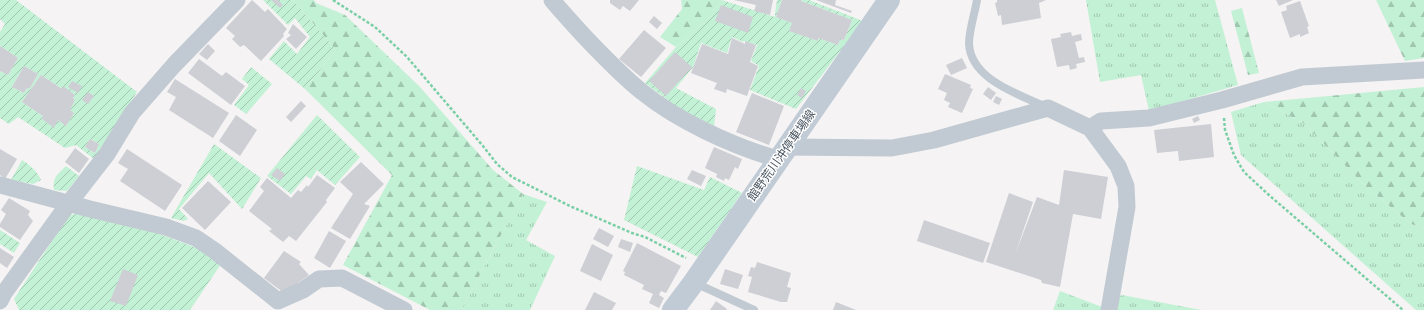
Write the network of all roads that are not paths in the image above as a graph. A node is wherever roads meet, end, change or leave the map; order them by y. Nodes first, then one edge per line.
1 (236, 0) edge
2 (552, 0) edge
3 (889, 0) edge
4 (977, 0) edge
5 (1424, 70) edge
6 (1048, 108) junction
7 (1090, 128) junction
8 (782, 153) junction
9 (0, 185) edge
10 (69, 203) junction
11 (699, 275) junction
12 (0, 301) edge
13 (404, 310) edge
14 (673, 310) edge
15 (754, 310) edge
16 (1109, 310) edge

1 - 10 street
2 - 8 street
3 - 8 main road, 館野荒川沖停車場線
4 - 6 lane
5 - 7 street
6 - 7 street
6 - 8 street
7 - 16 street
8 - 11 main road, 館野荒川沖停車場線
9 - 10 street
10 - 12 street
10 - 13 street
11 - 14 main road, 館野荒川沖停車場線
11 - 15 lane

